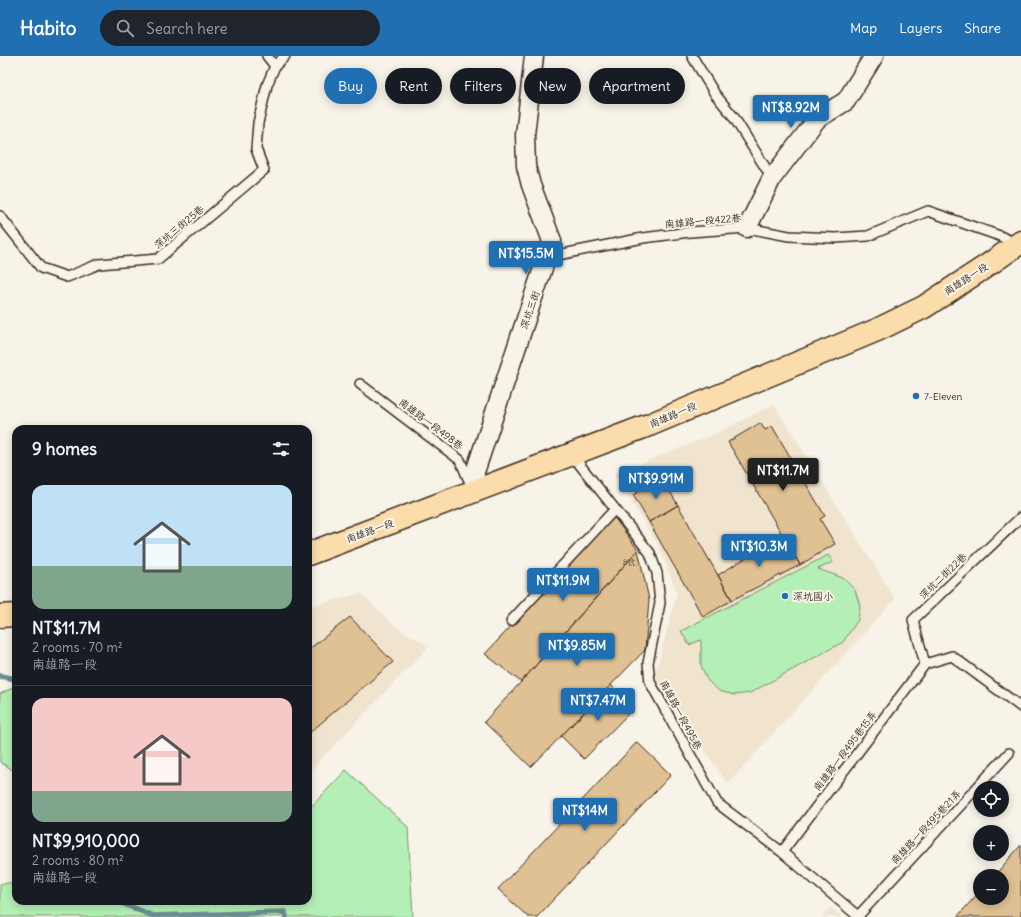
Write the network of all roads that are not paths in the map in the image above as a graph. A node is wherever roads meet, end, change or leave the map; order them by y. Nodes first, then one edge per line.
1 (267, 56) edge
2 (284, 56) edge
3 (534, 56) edge
4 (692, 56) edge
5 (874, 56) edge
6 (276, 66) junction
7 (772, 178) junction
8 (0, 216) edge
9 (747, 228) junction
10 (1020, 245) edge
11 (548, 257) junction
12 (360, 384) dead end
13 (572, 455) junction
14 (474, 492) junction
15 (616, 509) junction
16 (1021, 517) edge
17 (312, 553) edge
18 (12, 615) edge
19 (0, 616) edge
20 (511, 621) dead end
21 (925, 664) junction
22 (1021, 707) edge
23 (1009, 753) dead end
24 (782, 852) junction
25 (858, 917) edge

1 - 6 lane
2 - 6 lane, 深坑三街25巷
3 - 11 street, 深坑三街
4 - 7 lane
5 - 7 street
6 - 8 lane, 深坑三街25巷
7 - 9 street
9 - 10 lane, 南雄路一段422巷
9 - 11 lane, 南雄路一段422巷
10 - 13 main road, 南雄路一段
11 - 14 street, 深坑三街
12 - 14 lane, 南雄路一段498巷
13 - 14 main road, 南雄路一段
13 - 15 lane, 南雄路一段495巷
14 - 17 main road, 南雄路一段
15 - 20 lane
15 - 24 lane, 南雄路一段495巷
16 - 21 lane, 深坑二街22巷
18 - 19 main road
21 - 22 lane
21 - 24 lane, 南雄路一段495巷15弄
23 - 25 lane, 南雄路一段495巷21弄
24 - 25 lane, 南雄路一段495巷

